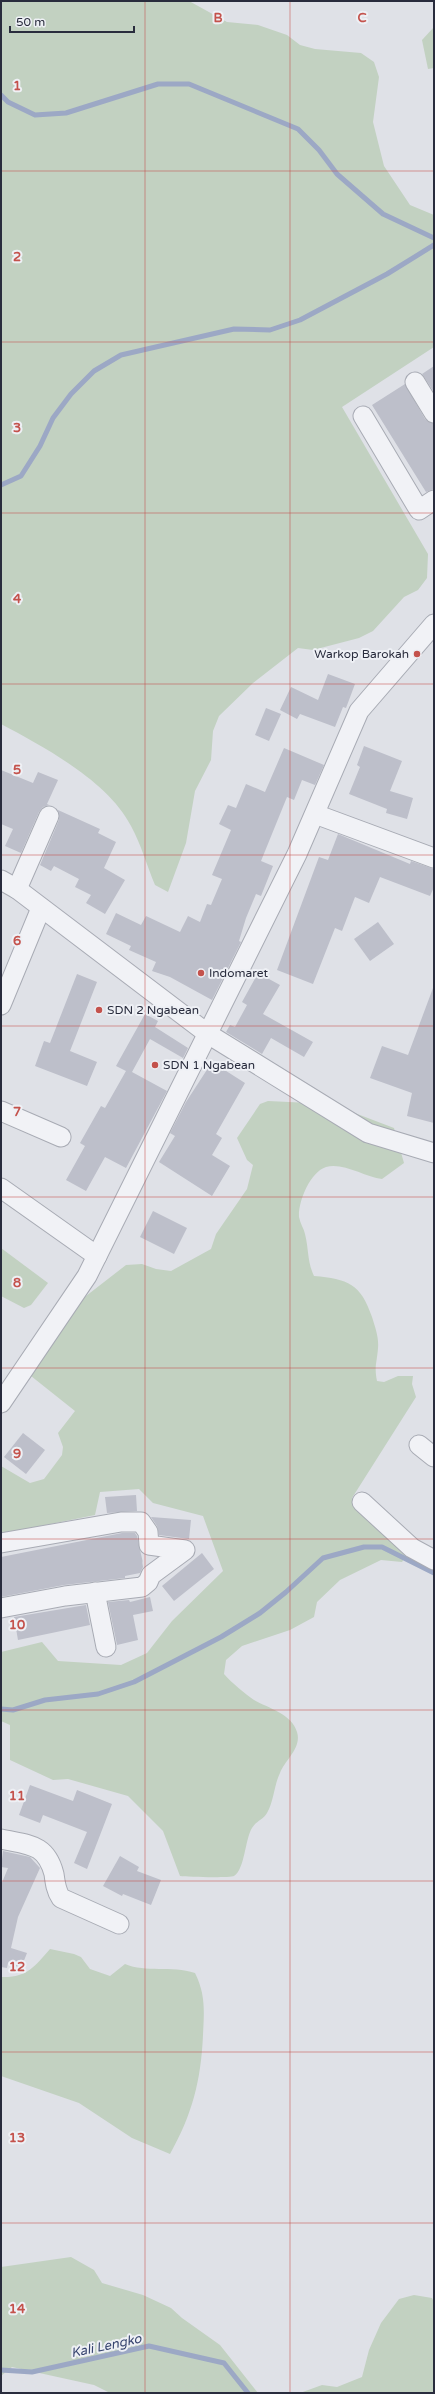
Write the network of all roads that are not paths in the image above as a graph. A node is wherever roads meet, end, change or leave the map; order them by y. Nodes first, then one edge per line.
1 (415, 382) dead end
2 (434, 413) edge
3 (363, 416) dead end
4 (434, 500) edge
5 (434, 624) edge
6 (315, 814) junction
7 (49, 816) dead end
8 (434, 858) edge
9 (9, 885) edge
10 (41, 908) junction
11 (1, 1005) edge
12 (208, 1034) junction
13 (1, 1110) edge
14 (61, 1137) dead end
15 (434, 1152) edge
16 (1, 1188) edge
17 (97, 1256) junction
18 (1, 1402) edge
19 (419, 1445) dead end
20 (434, 1458) edge
21 (362, 1502) dead end
22 (1, 1543) edge
23 (149, 1545) junction
24 (434, 1560) edge
25 (151, 1575) junction
26 (95, 1592) junction
27 (1, 1608) edge
28 (106, 1647) dead end
29 (1, 1839) edge
30 (119, 1924) dead end

1 - 2 street
3 - 4 street
5 - 6 street
6 - 8 street
6 - 12 street
7 - 9 street
9 - 10 street
10 - 11 street
10 - 12 street
12 - 15 street
12 - 17 street
13 - 14 street
16 - 17 street
17 - 18 street
19 - 20 street
21 - 24 street
22 - 23 street
23 - 25 street
23 - 25 street
25 - 26 street
26 - 27 street
26 - 28 street
29 - 30 street

